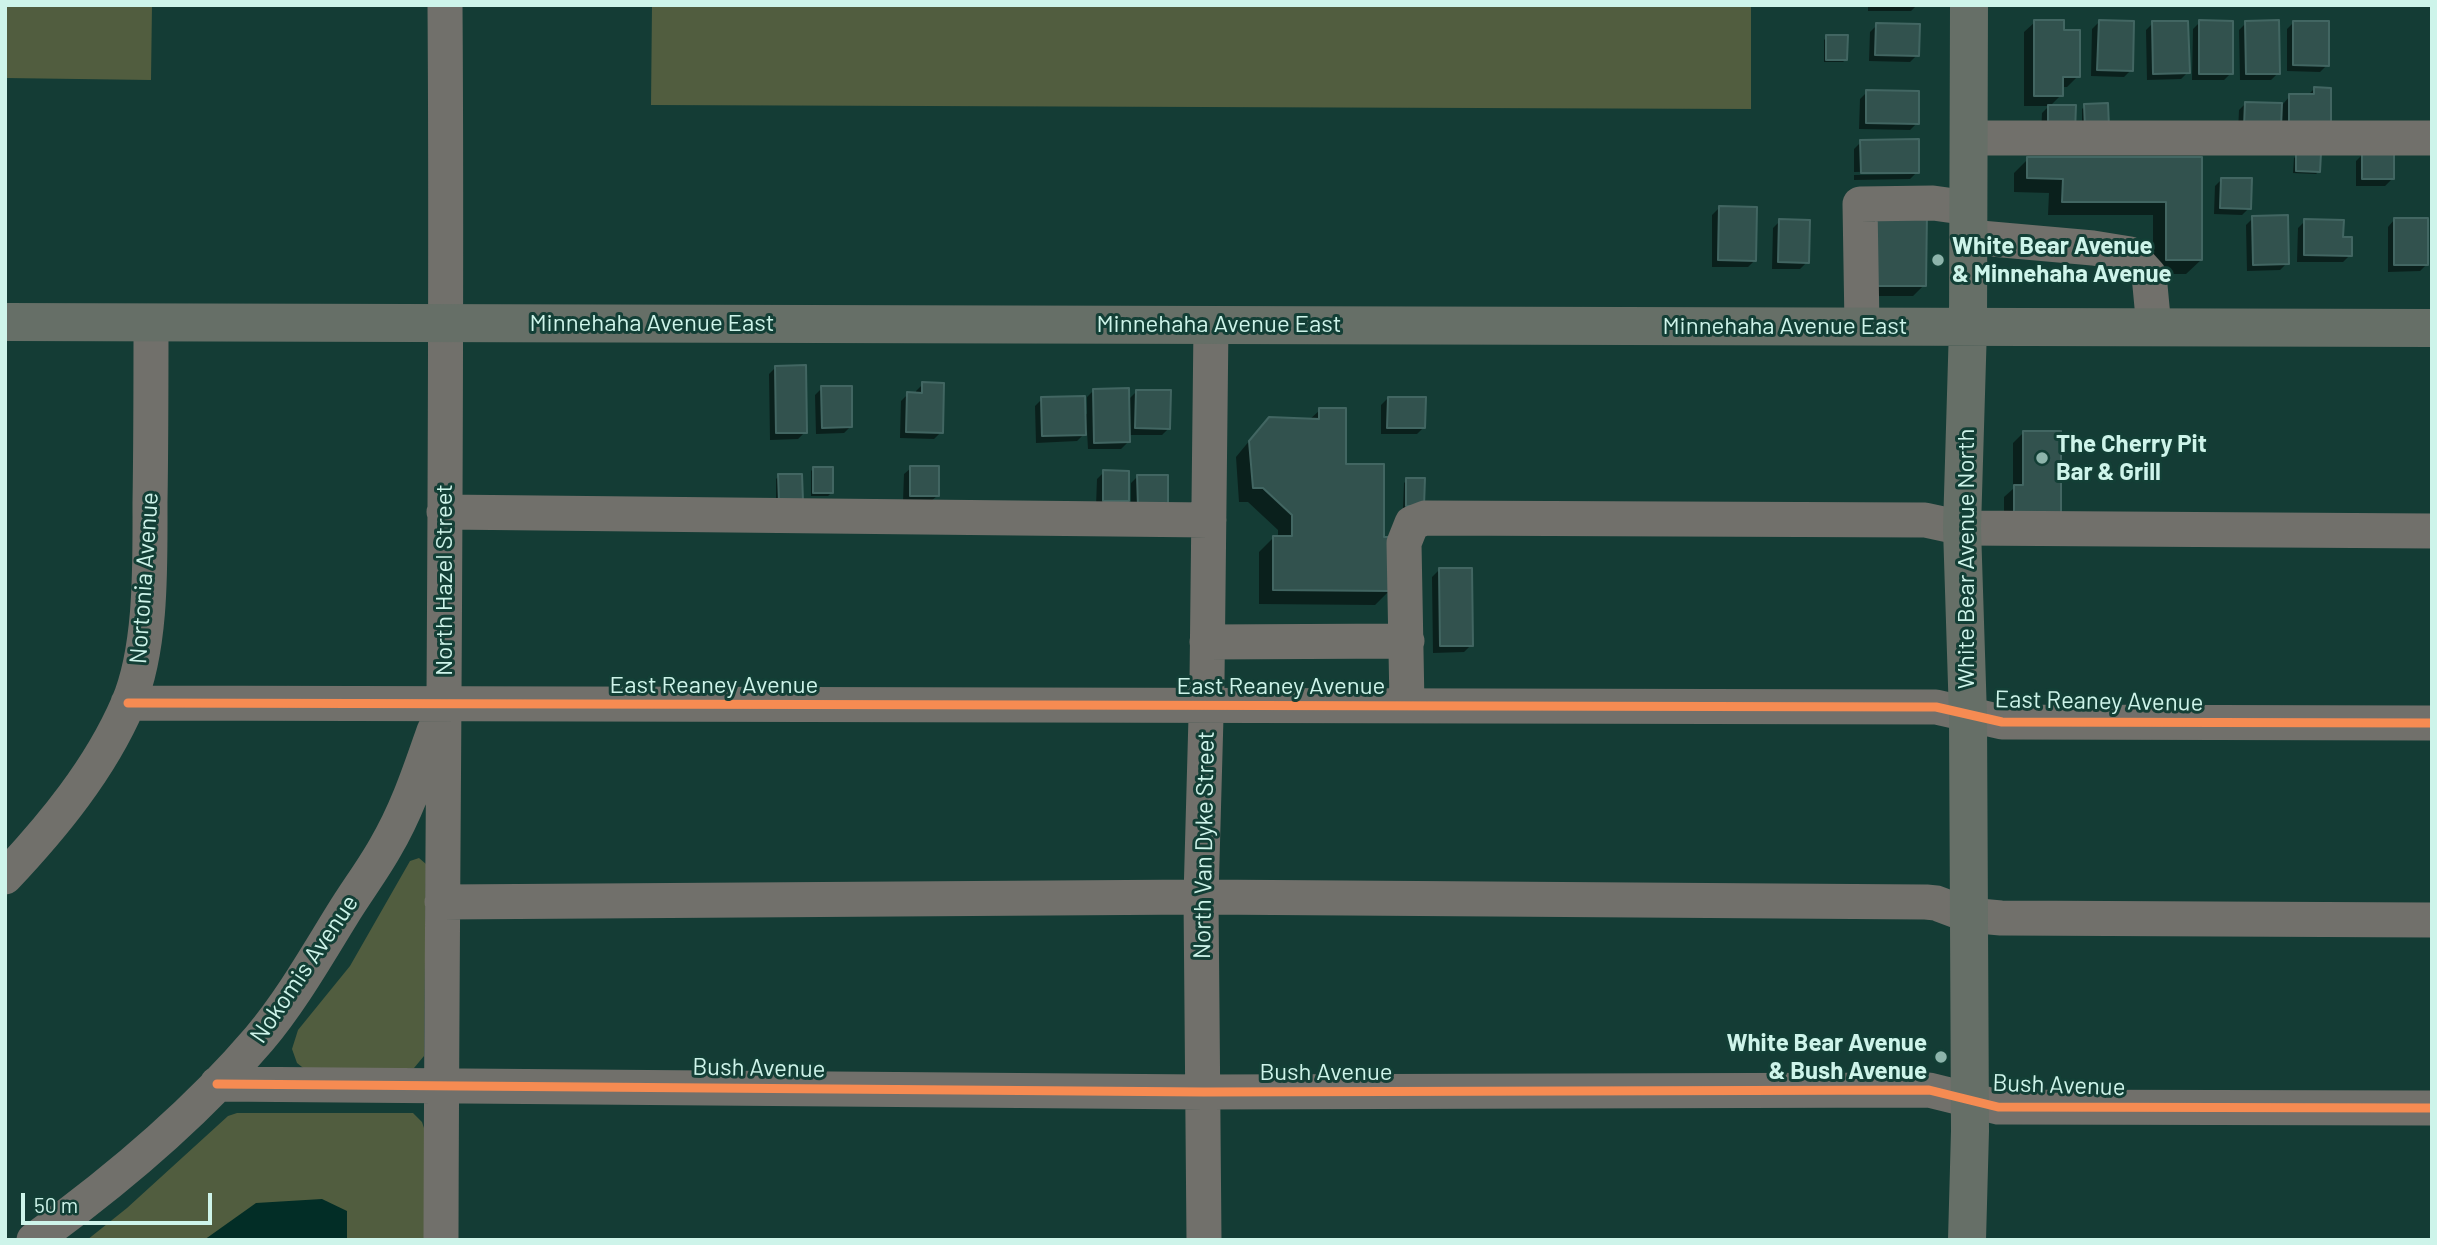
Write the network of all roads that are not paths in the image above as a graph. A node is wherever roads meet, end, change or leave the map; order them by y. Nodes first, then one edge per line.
1 (445, 5) edge
2 (1969, 5) edge
3 (1969, 138) junction
4 (2432, 138) edge
5 (1969, 223) junction
6 (5, 322) edge
7 (151, 322) junction
8 (447, 322) junction
9 (1211, 324) junction
10 (1862, 326) junction
11 (1968, 327) junction
12 (2154, 328) junction
13 (2432, 328) edge
14 (444, 512) junction
15 (1209, 520) junction
16 (1962, 528) junction
17 (2432, 531) edge
18 (1407, 641) junction
19 (1208, 642) junction
20 (128, 703) junction
21 (443, 704) junction
22 (1207, 705) junction
23 (1407, 705) junction
24 (1968, 716) junction
25 (2432, 723) edge
26 (5, 877) edge
27 (1201, 897) junction
28 (442, 902) junction
29 (1968, 915) junction
30 (2432, 920) edge
31 (217, 1084) junction
32 (442, 1084) junction
33 (1204, 1092) junction
34 (1969, 1099) junction
35 (2432, 1108) edge
36 (34, 1240) edge
37 (441, 1240) edge
38 (1204, 1240) edge
39 (1967, 1240) edge

1 - 8 street, North Hazel Street
2 - 3 main road, White Bear Avenue North
3 - 4 street
3 - 5 main road, White Bear Avenue North
5 - 10 street
5 - 11 main road, White Bear Avenue North
5 - 12 street
6 - 7 main road, Minnehaha Avenue East
7 - 8 main road, Minnehaha Avenue East
7 - 20 street, Nortonia Avenue
8 - 9 main road, Minnehaha Avenue East
8 - 14 street, North Hazel Street
9 - 10 main road, Minnehaha Avenue East
9 - 15 street, North Van Dyke Street
10 - 11 main road, Minnehaha Avenue East
11 - 12 main road, Minnehaha Avenue East
11 - 16 main road, White Bear Avenue North
12 - 13 main road, Minnehaha Avenue East
14 - 15 street
14 - 21 street, North Hazel Street
15 - 19 street, North Van Dyke Street
16 - 17 street
16 - 18 street
16 - 24 main road, White Bear Avenue North
18 - 19 street
18 - 23 street
19 - 22 street, North Van Dyke Street
20 - 21 street, East Reaney Avenue
20 - 26 street, Nortonia Avenue
21 - 22 street, East Reaney Avenue
21 - 28 street, North Hazel Street
21 - 31 street, Nokomis Avenue
22 - 23 street, East Reaney Avenue
22 - 27 street, North Van Dyke Street
23 - 24 street, East Reaney Avenue
24 - 25 street, East Reaney Avenue
24 - 29 main road, White Bear Avenue North
27 - 28 street
27 - 29 street
27 - 33 street, North Van Dyke Street
28 - 32 street, North Hazel Street
29 - 30 street
29 - 34 main road, White Bear Avenue North
31 - 32 street, Bush Avenue
31 - 36 street, Nokomis Avenue
32 - 33 street, Bush Avenue
32 - 37 street, North Hazel Street
33 - 34 street, Bush Avenue
33 - 38 street, North Van Dyke Street
34 - 35 street, Bush Avenue
34 - 39 main road, White Bear Avenue North

